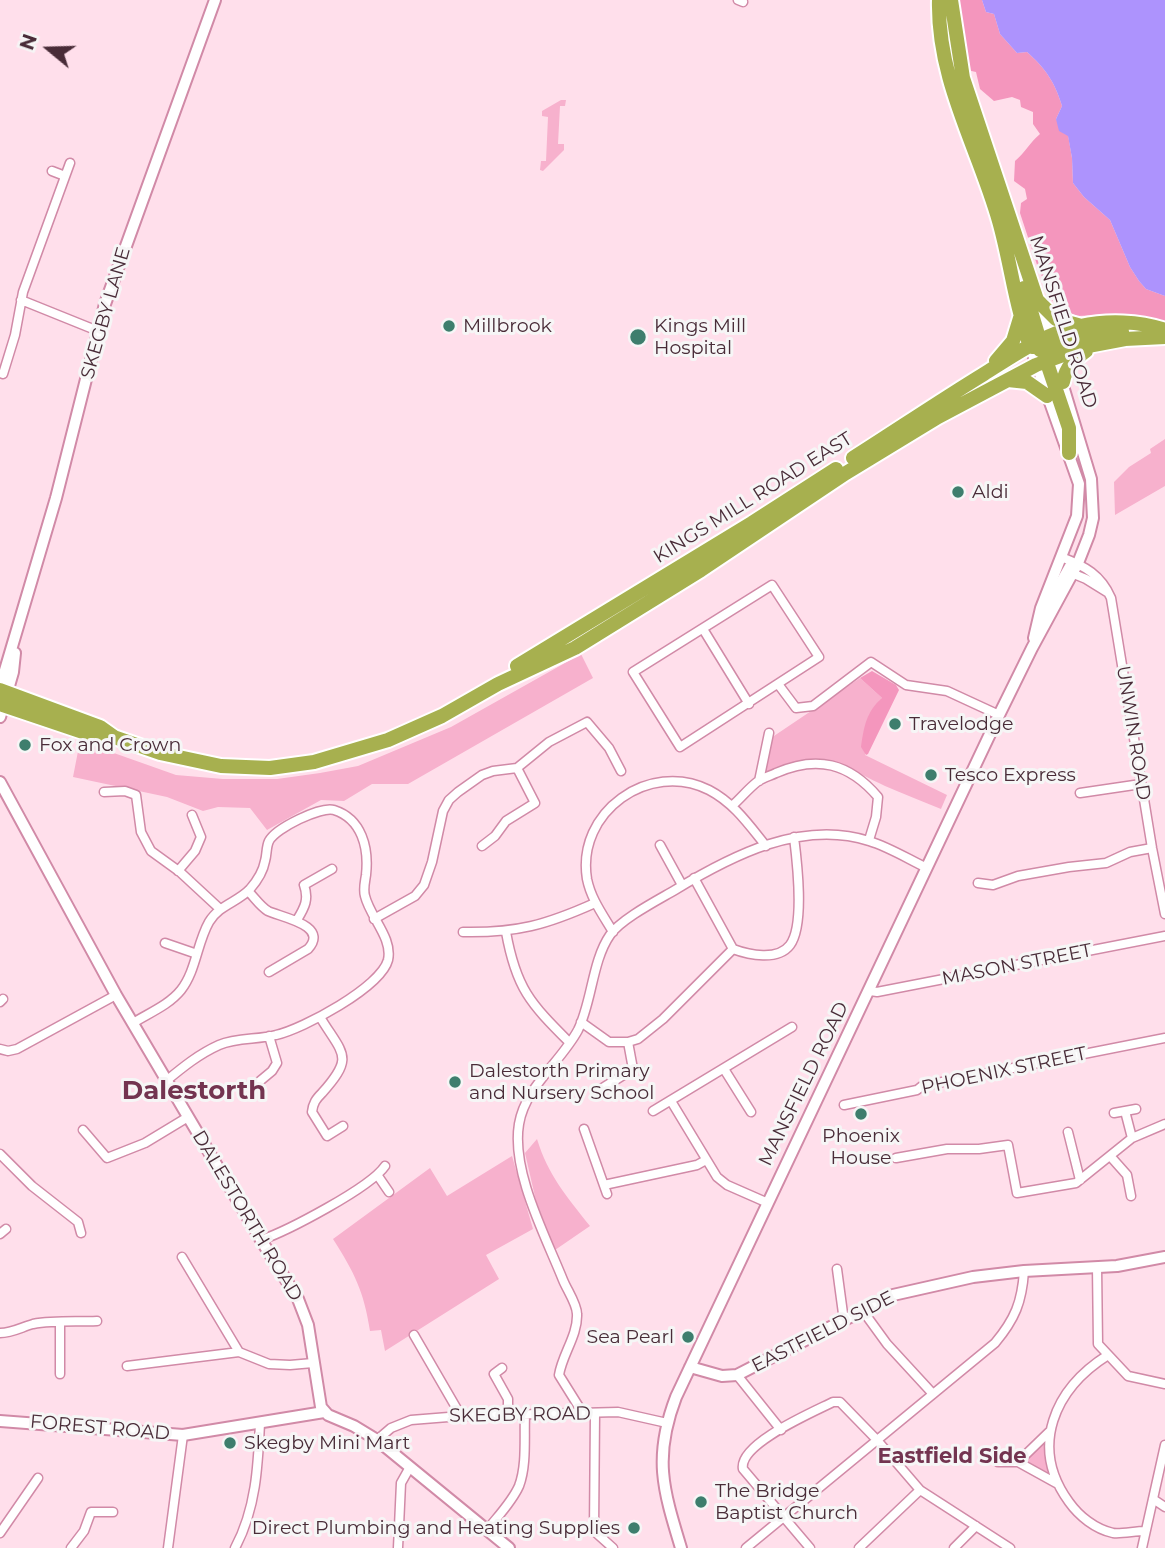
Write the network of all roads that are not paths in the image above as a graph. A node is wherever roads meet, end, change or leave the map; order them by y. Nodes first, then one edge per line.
1 (215, 0) edge
2 (939, 0) edge
3 (951, 0) edge
4 (70, 163) dead end
5 (52, 171) dead end
6 (65, 176) junction
7 (1019, 246) junction
8 (21, 300) junction
9 (1037, 300) junction
10 (1020, 317) junction
11 (1080, 326) junction
12 (1165, 330) edge
13 (98, 331) junction
14 (1158, 337) edge
15 (1096, 345) junction
16 (1043, 351) junction
17 (4, 356) edge
18 (985, 373) junction
19 (2, 374) dead end
20 (1008, 380) junction
21 (1063, 382) junction
22 (1047, 396) junction
23 (935, 404) junction
24 (1069, 453) junction
25 (1067, 566) junction
26 (703, 629) junction
27 (1031, 648) junction
28 (498, 684) junction
29 (778, 684) junction
30 (2, 699) edge
31 (749, 704) junction
32 (999, 715) junction
33 (769, 733) dead end
34 (517, 768) junction
35 (621, 771) dead end
36 (759, 780) junction
37 (0, 782) edge
38 (1141, 784) junction
39 (104, 792) dead end
40 (1080, 793) dead end
41 (733, 805) junction
42 (192, 815) dead end
43 (794, 837) junction
44 (869, 840) junction
45 (660, 845) dead end
46 (482, 846) dead end
47 (766, 846) junction
48 (1152, 848) junction
49 (927, 868) junction
50 (332, 869) dead end
51 (178, 871) junction
52 (694, 878) junction
53 (978, 883) dead end
54 (682, 885) junction
55 (248, 891) junction
56 (595, 903) junction
57 (220, 909) junction
58 (1165, 914) edge
59 (374, 919) junction
60 (297, 920) junction
61 (463, 932) dead end
62 (506, 932) junction
63 (613, 932) junction
64 (1165, 936) edge
65 (164, 943) dead end
66 (733, 949) junction
67 (197, 954) junction
68 (269, 972) dead end
69 (870, 991) junction
70 (116, 995) junction
71 (320, 1017) junction
72 (581, 1022) junction
73 (133, 1023) junction
74 (792, 1027) dead end
75 (269, 1036) junction
76 (1165, 1038) edge
77 (569, 1042) junction
78 (628, 1042) junction
79 (0, 1049) edge
80 (724, 1069) junction
81 (166, 1081) junction
82 (254, 1086) dead end
83 (601, 1089) dead end
84 (671, 1101) junction
85 (844, 1105) dead end
86 (1136, 1109) dead end
87 (653, 1111) dead end
88 (1125, 1111) junction
89 (751, 1112) dead end
90 (1114, 1112) dead end
91 (188, 1116) junction
92 (1165, 1124) edge
93 (343, 1126) dead end
94 (584, 1129) dead end
95 (83, 1130) dead end
96 (1068, 1132) dead end
97 (1132, 1138) junction
98 (0, 1154) edge
99 (1111, 1157) junction
100 (896, 1158) dead end
101 (706, 1160) junction
102 (385, 1166) dead end
103 (378, 1176) junction
104 (1080, 1180) junction
105 (389, 1192) dead end
106 (1130, 1196) dead end
107 (768, 1203) junction
108 (81, 1233) dead end
109 (261, 1240) junction
110 (182, 1257) dead end
111 (1165, 1257) edge
112 (1097, 1267) junction
113 (837, 1269) dead end
114 (1024, 1271) junction
115 (863, 1311) junction
116 (97, 1321) dead end
117 (844, 1321) junction
118 (60, 1322) junction
119 (0, 1333) edge
120 (414, 1335) dead end
121 (239, 1352) junction
122 (1108, 1355) junction
123 (313, 1363) junction
124 (127, 1366) dead end
125 (690, 1367) junction
126 (502, 1368) dead end
127 (60, 1374) dead end
128 (737, 1375) junction
129 (1165, 1384) edge
130 (933, 1394) junction
131 (324, 1412) junction
132 (596, 1413) junction
133 (508, 1414) junction
134 (525, 1415) junction
135 (584, 1415) junction
136 (461, 1416) junction
137 (0, 1421) edge
138 (260, 1423) junction
139 (667, 1423) junction
140 (781, 1430) junction
141 (1049, 1432) junction
142 (183, 1435) junction
143 (377, 1440) junction
144 (877, 1440) junction
145 (1165, 1445) edge
146 (998, 1462) dead end
147 (1018, 1462) junction
148 (410, 1467) junction
149 (38, 1478) dead end
150 (1056, 1483) junction
151 (920, 1490) junction
152 (1153, 1499) junction
153 (1165, 1507) edge
154 (113, 1512) dead end
155 (783, 1518) junction
156 (976, 1526) junction
157 (487, 1530) junction
158 (1145, 1531) junction
159 (0, 1533) edge
160 (71, 1548) edge
161 (168, 1548) edge
162 (235, 1548) edge
163 (398, 1548) edge
164 (509, 1548) edge
165 (613, 1548) edge
166 (681, 1548) edge
167 (746, 1548) edge
168 (810, 1548) edge
169 (859, 1548) edge
170 (954, 1548) edge
171 (1010, 1548) edge
172 (1142, 1548) edge

1 - 13 main road, SKEGBY LANE
2 - 10 highway, MANSFIELD ROAD
3 - 7 highway, MANSFIELD ROAD
4 - 6 street
5 - 6 street
6 - 8 street
7 - 9 highway, MANSFIELD ROAD
7 - 16 highway
8 - 13 street
8 - 17 street
9 - 11 highway
9 - 16 main road, MANSFIELD ROAD
10 - 16 highway, MANSFIELD ROAD
10 - 18 highway
11 - 12 highway
11 - 16 highway
13 - 30 main road, SKEGBY LANE
14 - 15 highway
14 - 16 highway
15 - 16 highway
15 - 21 highway
16 - 18 highway, KINGS MILL ROAD EAST
16 - 20 highway, KINGS MILL ROAD EAST
16 - 21 main road, MANSFIELD ROAD
16 - 22 main road, MANSFIELD ROAD
16 - 23 highway
16 - 24 highway
17 - 19 street
18 - 23 highway, KINGS MILL ROAD EAST
20 - 22 highway
20 - 28 highway, KINGS MILL ROAD EAST
21 - 25 main road, MANSFIELD ROAD
22 - 24 main road, MANSFIELD ROAD
23 - 28 highway, KINGS MILL ROAD EAST
24 - 25 main road, MANSFIELD ROAD
25 - 27 main road, MANSFIELD ROAD
25 - 27 main road, MANSFIELD ROAD
25 - 38 street, UNWIN ROAD
26 - 29 street
26 - 31 street
26 - 31 street
27 - 32 main road, MANSFIELD ROAD
28 - 30 highway, KINGS MILL ROAD EAST
29 - 31 street
29 - 32 street
32 - 49 main road, MANSFIELD ROAD
33 - 36 street
34 - 35 street
34 - 46 street
34 - 59 street
36 - 41 street
36 - 44 street
37 - 70 main road, DALESTORTH ROAD
38 - 40 street
38 - 48 street, UNWIN ROAD
39 - 51 street
41 - 47 street
41 - 56 street
42 - 51 street
43 - 44 street
43 - 47 street
43 - 66 street
44 - 49 street
45 - 54 street
47 - 52 street
48 - 53 street
48 - 58 street, UNWIN ROAD
49 - 69 main road, MANSFIELD ROAD
50 - 60 street
51 - 57 street
52 - 54 street
52 - 66 street
54 - 63 street
55 - 57 street
55 - 59 street
55 - 60 street
56 - 62 street
56 - 63 street
57 - 67 street
59 - 71 street
60 - 68 street
61 - 62 street
62 - 77 street
63 - 72 street
64 - 69 street, MASON STREET
65 - 67 street
66 - 78 street
67 - 73 street
69 - 107 main road, MANSFIELD ROAD
70 - 73 main road, DALESTORTH ROAD
70 - 79 street
71 - 75 street
71 - 93 street
72 - 77 street
72 - 78 street
73 - 81 main road, DALESTORTH ROAD
74 - 80 street
75 - 81 street
75 - 82 street
76 - 85 street, PHOENIX STREET
77 - 135 street
78 - 83 street
80 - 84 street
80 - 89 street
81 - 91 main road, DALESTORTH ROAD
84 - 87 street
84 - 101 street
86 - 88 street
88 - 90 street
88 - 97 street
91 - 95 street
91 - 109 main road, DALESTORTH ROAD
92 - 97 street
94 - 101 street
96 - 104 street
97 - 99 street
98 - 108 street
99 - 104 street
99 - 106 street
100 - 104 street
101 - 107 street
102 - 103 street
103 - 105 street
103 - 109 street
107 - 125 main road, MANSFIELD ROAD
109 - 123 main road, DALESTORTH ROAD
110 - 121 street
111 - 112 main road, EASTFIELD SIDE
112 - 114 main road, EASTFIELD SIDE
112 - 122 street
113 - 117 street
114 - 115 main road, EASTFIELD SIDE
114 - 130 street
115 - 117 main road, EASTFIELD SIDE
115 - 130 street
116 - 118 street
117 - 128 main road, EASTFIELD SIDE
118 - 119 street
118 - 127 street
120 - 136 street
121 - 123 street
121 - 124 street
122 - 129 street
122 - 141 street
123 - 131 main road, DALESTORTH ROAD
125 - 128 main road, EASTFIELD SIDE
125 - 139 main road, MANSFIELD ROAD
126 - 133 street
128 - 140 street
130 - 144 street
131 - 138 main road, FOREST ROAD
131 - 143 main road
132 - 135 street, SKEGBY ROAD
132 - 139 street, SKEGBY ROAD
132 - 165 street
133 - 134 street, SKEGBY ROAD
133 - 136 street, SKEGBY ROAD
134 - 135 street, SKEGBY ROAD
134 - 157 street
136 - 143 street, SKEGBY ROAD
137 - 142 main road, FOREST ROAD
138 - 142 main road, FOREST ROAD
138 - 162 street
139 - 166 main road, MANSFIELD ROAD
140 - 144 street
140 - 155 street
141 - 147 street
141 - 150 street
142 - 161 street
143 - 148 main road
144 - 151 street
144 - 155 street
145 - 152 street
146 - 147 street
147 - 150 street
148 - 157 main road
148 - 163 street
149 - 159 street
150 - 158 street
151 - 156 street
151 - 169 street
152 - 153 street
152 - 158 street
154 - 160 street
155 - 167 street
155 - 168 street
156 - 170 street
156 - 171 street
157 - 164 main road
158 - 172 street

